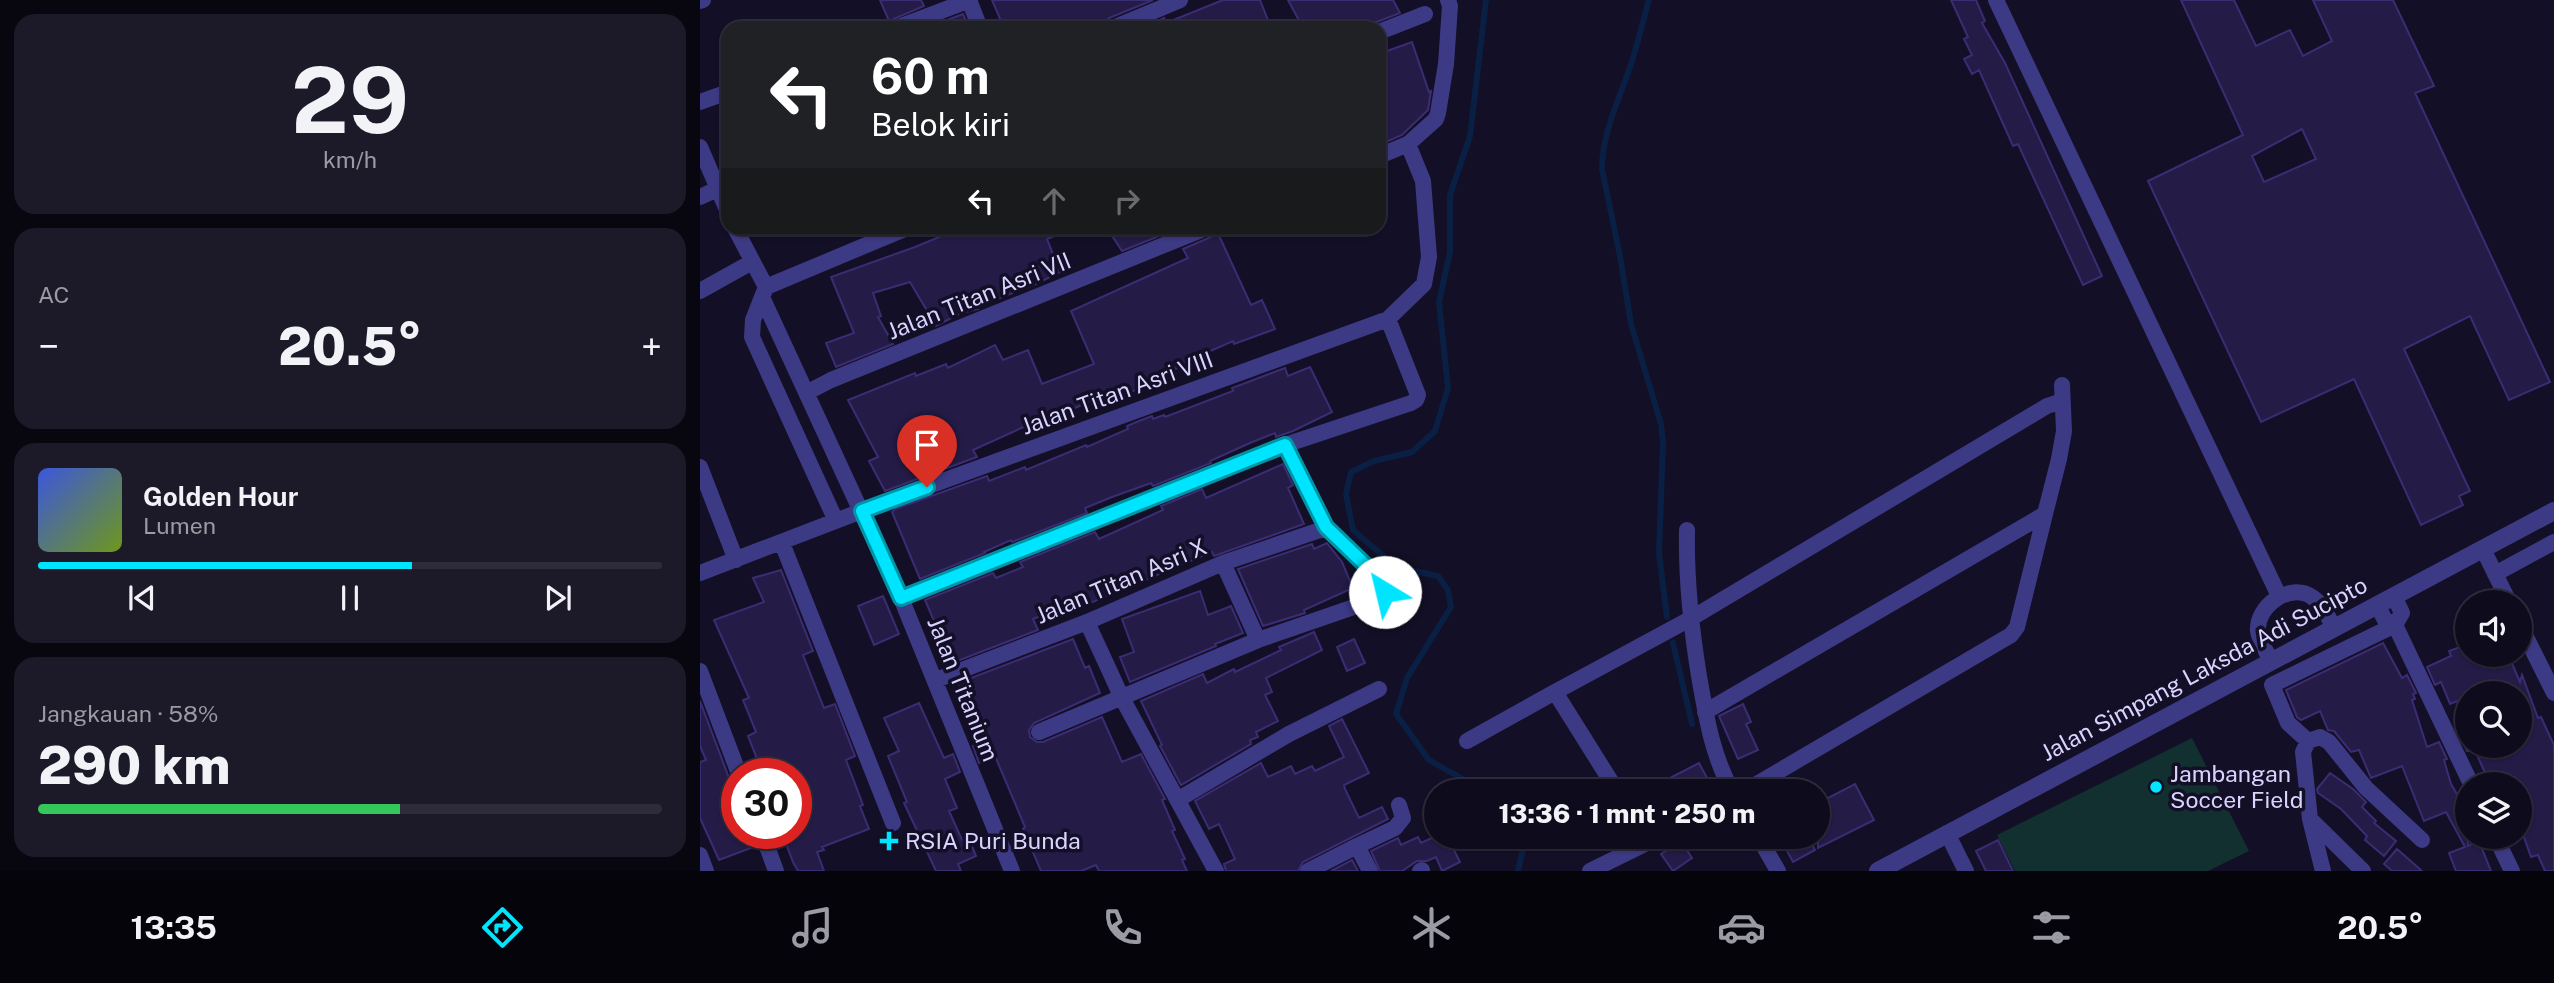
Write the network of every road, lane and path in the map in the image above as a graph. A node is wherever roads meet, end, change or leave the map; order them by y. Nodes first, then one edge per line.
1 (969, 0) edge
2 (1181, 0) edge
3 (1448, 0) edge
4 (1996, 0) edge
5 (1425, 14) dead end
6 (914, 21) edge
7 (977, 21) edge
8 (1130, 21) edge
9 (1386, 29) edge
10 (721, 94) edge
11 (700, 102) edge
12 (1408, 144) junction
13 (700, 147) edge
14 (1386, 153) edge
15 (721, 184) edge
16 (721, 186) edge
17 (700, 197) edge
18 (738, 235) edge
19 (892, 235) edge
20 (1189, 235) edge
21 (752, 262) junction
22 (700, 291) edge
23 (764, 292) junction
24 (1388, 319) junction
25 (808, 392) junction
26 (1285, 445) junction
27 (700, 467) edge
28 (862, 511) junction
29 (2554, 511) edge
30 (2045, 514) junction
31 (836, 521) junction
32 (1326, 527) junction
33 (1687, 530) dead end
34 (2554, 542) edge
35 (782, 543) junction
36 (2483, 549) junction
37 (736, 560) junction
38 (1223, 563) junction
39 (700, 573) edge
40 (2495, 574) junction
41 (2503, 590) edge
42 (2279, 596) junction
43 (2394, 596) junction
44 (901, 598) junction
45 (2377, 605) junction
46 (1690, 619) junction
47 (1087, 622) junction
48 (2395, 625) junction
49 (2334, 628) junction
50 (1258, 640) junction
51 (2532, 649) edge
52 (2267, 664) junction
53 (700, 671) edge
54 (936, 680) junction
55 (2272, 685) junction
56 (1379, 689) dead end
57 (1555, 692) junction
58 (2554, 694) edge
59 (1122, 698) junction
60 (1705, 712) junction
61 (1039, 732) dead end
62 (1467, 741) dead end
63 (2308, 741) junction
64 (733, 758) edge
65 (2465, 772) edge
66 (1609, 779) edge
67 (1727, 779) edge
68 (1765, 779) edge
69 (1179, 799) junction
70 (1399, 805) dead end
71 (2310, 819) junction
72 (893, 823) dead end
73 (1947, 833) junction
74 (2422, 840) dead end
75 (1357, 846) junction
76 (768, 849) edge
77 (1632, 849) edge
78 (1765, 849) edge
79 (2502, 849) edge
80 (700, 855) edge
81 (706, 871) edge
82 (776, 871) edge
83 (1012, 871) edge
84 (1216, 871) edge
85 (1308, 871) edge
86 (1370, 871) edge
87 (1590, 871) edge
88 (1778, 871) edge
89 (1878, 871) edge
90 (1966, 871) edge
91 (2323, 871) edge
92 (2363, 871) edge
93 (2512, 871) edge

1 - 6 street
1 - 7 street
2 - 8 street
3 - 12 street
4 - 42 street
5 - 9 street
10 - 11 street
12 - 14 street
12 - 24 street
13 - 15 street
16 - 17 street
18 - 21 street, Jalan Titanium
19 - 23 street
20 - 25 street, Jalan Titan Asri VII
21 - 22 street
21 - 23 street, Jalan Titanium
23 - 25 street, Jalan Titanium
23 - 31 street
24 - 26 street
24 - 28 street, Jalan Titan Asri VIII
25 - 28 street, Jalan Titanium
26 - 32 street
26 - 44 street
27 - 37 street
28 - 31 street, Jalan Titan Asri VIII
28 - 44 street, Jalan Titanium
29 - 36 street, Jalan Simpang Laksda Adi Sucipto
30 - 46 street
30 - 60 street
30 - 68 street
31 - 35 street, Jalan Titan Asri VIII
32 - 38 street, Jalan Titan Asri X
32 - 50 street
33 - 46 street
34 - 40 street
35 - 37 street, Jalan Titan Asri VIII
35 - 72 street
36 - 40 street
36 - 43 street, Jalan Simpang Laksda Adi Sucipto
37 - 39 street, Jalan Titan Asri VIII
38 - 47 street, Jalan Titan Asri X
38 - 50 street
40 - 41 street
42 - 49 street
42 - 52 street
43 - 45 street, Jalan Simpang Laksda Adi Sucipto
43 - 48 street
44 - 54 street, Jalan Titanium
45 - 48 street
45 - 49 street, Jalan Simpang Laksda Adi Sucipto
46 - 57 street
46 - 60 street
47 - 54 street, Jalan Titan Asri X
47 - 59 street
48 - 55 street
48 - 65 street
49 - 52 street, Jalan Simpang Laksda Adi Sucipto
50 - 59 street
51 - 58 street
52 - 55 street
52 - 73 street, Jalan Simpang Laksda Adi Sucipto
53 - 64 street
54 - 83 street, Jalan Titanium
55 - 63 street
56 - 69 street
57 - 62 street
57 - 66 street
59 - 61 street
59 - 69 street
60 - 67 street
63 - 71 street
63 - 74 street
69 - 84 street
70 - 75 street
71 - 91 street
71 - 92 street
73 - 89 street, Jalan Simpang Laksda Adi Sucipto
73 - 90 street
75 - 85 street
75 - 86 street
76 - 82 street
77 - 87 street
78 - 88 street
79 - 93 street
80 - 81 street

